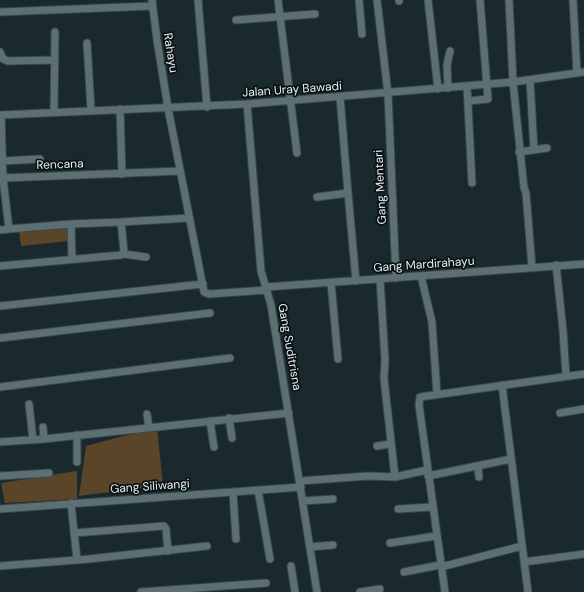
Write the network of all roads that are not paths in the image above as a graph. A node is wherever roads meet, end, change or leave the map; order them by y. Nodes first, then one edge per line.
1 (198, 0) edge
2 (278, 0) edge
3 (359, 0) edge
4 (377, 0) edge
5 (428, 0) edge
6 (480, 0) edge
7 (509, 0) edge
8 (573, 0) edge
9 (152, 3) edge
10 (0, 12) edge
11 (315, 14) dead end
12 (279, 17) junction
13 (236, 20) dead end
14 (55, 32) dead end
15 (362, 34) dead end
16 (87, 43) dead end
17 (450, 51) dead end
18 (0, 52) edge
19 (55, 60) junction
20 (581, 73) edge
21 (530, 80) junction
22 (513, 82) junction
23 (486, 85) junction
24 (467, 86) junction
25 (448, 88) junction
26 (438, 89) junction
27 (388, 94) junction
28 (340, 97) junction
29 (291, 101) junction
30 (468, 101) junction
31 (247, 104) junction
32 (207, 106) junction
33 (168, 108) junction
34 (120, 109) junction
35 (91, 110) junction
36 (54, 112) junction
37 (0, 115) edge
38 (547, 148) dead end
39 (534, 150) junction
40 (519, 152) junction
41 (297, 153) dead end
42 (40, 159) dead end
43 (2, 161) junction
44 (180, 171) junction
45 (122, 174) junction
46 (4, 178) junction
47 (472, 183) dead end
48 (348, 194) junction
49 (317, 197) dead end
50 (189, 218) junction
51 (121, 222) junction
52 (71, 224) junction
53 (9, 229) junction
54 (0, 230) edge
55 (123, 254) junction
56 (146, 257) dead end
57 (72, 259) junction
58 (584, 264) edge
59 (556, 265) junction
60 (0, 266) edge
61 (532, 267) junction
62 (421, 276) junction
63 (396, 278) junction
64 (380, 279) junction
65 (356, 281) junction
66 (331, 283) junction
67 (203, 284) junction
68 (267, 288) junction
69 (0, 306) edge
70 (210, 313) dead end
71 (0, 338) edge
72 (230, 358) dead end
73 (338, 359) dead end
74 (584, 374) edge
75 (566, 376) junction
76 (502, 385) junction
77 (0, 387) edge
78 (437, 394) junction
79 (29, 404) dead end
80 (584, 409) edge
81 (289, 413) junction
82 (560, 413) dead end
83 (147, 414) dead end
84 (229, 418) junction
85 (210, 421) junction
86 (43, 427) dead end
87 (149, 428) junction
88 (77, 435) junction
89 (232, 438) dead end
90 (44, 439) junction
91 (33, 440) junction
92 (0, 442) edge
93 (391, 444) junction
94 (377, 446) dead end
95 (214, 447) dead end
96 (511, 459) junction
97 (77, 462) dead end
98 (478, 466) junction
99 (428, 473) junction
100 (49, 474) dead end
101 (0, 476) edge
102 (395, 477) junction
103 (479, 477) dead end
104 (301, 484) junction
105 (258, 490) junction
106 (233, 492) junction
107 (334, 498) dead end
108 (303, 501) junction
109 (71, 503) junction
110 (432, 507) junction
111 (0, 509) edge
112 (398, 510) dead end
113 (74, 533) junction
114 (436, 536) junction
115 (236, 539) dead end
116 (390, 543) dead end
117 (334, 545) dead end
118 (207, 546) dead end
119 (522, 546) junction
120 (310, 547) junction
121 (168, 551) junction
122 (584, 554) edge
123 (270, 559) dead end
124 (77, 560) junction
125 (524, 562) junction
126 (0, 566) edge
127 (291, 566) dead end
128 (441, 566) junction
129 (404, 572) dead end
130 (266, 583) dead end
131 (380, 589) dead end
132 (141, 592) edge
133 (295, 592) edge
134 (317, 592) edge
135 (360, 592) edge
136 (445, 592) edge
137 (528, 592) edge

1 - 32 street
2 - 12 street
3 - 15 street
4 - 27 street, Gang Mentari
5 - 26 street
6 - 23 street
7 - 22 street
8 - 20 street
9 - 10 street
9 - 33 street, Rahayu
11 - 12 street
12 - 13 street
12 - 29 street
14 - 19 street
16 - 35 street
17 - 25 street
18 - 19 street
19 - 36 street
20 - 21 street, Jalan Uray Bawadi
21 - 22 street, Jalan Uray Bawadi
21 - 39 street
22 - 23 street, Jalan Uray Bawadi
22 - 40 street
23 - 24 street, Jalan Uray Bawadi
23 - 30 street
24 - 25 street, Jalan Uray Bawadi
24 - 30 street
25 - 26 street, Jalan Uray Bawadi
26 - 27 street, Jalan Uray Bawadi
27 - 28 street, Jalan Uray Bawadi
27 - 63 street, Gang Mentari
28 - 29 street, Jalan Uray Bawadi
28 - 48 street
29 - 31 street, Jalan Uray Bawadi
29 - 41 street
30 - 47 street
31 - 32 street, Jalan Uray Bawadi
31 - 68 street, Gang Suditrisna
32 - 33 street, Jalan Uray Bawadi
33 - 34 street, Jalan Uray Bawadi
33 - 44 street, Rahayu
34 - 35 street, Jalan Uray Bawadi
34 - 45 street
35 - 36 street, Jalan Uray Bawadi
36 - 37 street, Jalan Uray Bawadi
37 - 43 street
38 - 39 street
39 - 40 street
40 - 61 street
42 - 43 street
43 - 46 street
44 - 45 street, Rencana
44 - 50 street, Rahayu
45 - 46 street, Rencana
46 - 53 street
48 - 49 street
48 - 65 street
50 - 51 street
50 - 67 street, Rahayu
51 - 52 street
51 - 55 street
52 - 53 street
52 - 57 street
53 - 54 street
55 - 56 street
55 - 57 street
57 - 60 street
58 - 59 street, Gang Mardirahayu
59 - 61 street, Gang Mardirahayu
59 - 75 street
61 - 62 street, Gang Mardirahayu
62 - 63 street, Gang Mardirahayu
62 - 78 street
63 - 64 street, Gang Mardirahayu
64 - 65 street, Gang Mardirahayu
64 - 93 street
65 - 66 street, Gang Mardirahayu
66 - 68 street, Gang Mardirahayu
66 - 73 street
67 - 68 street, Gang Mardirahayu
67 - 69 street
68 - 81 street, Gang Suditrisna
70 - 71 street
72 - 77 street
74 - 75 street
75 - 76 street
76 - 78 street
76 - 96 street
78 - 99 street
79 - 91 street
80 - 82 street
81 - 84 street
81 - 104 street, Gang Suditrisna
83 - 87 street
84 - 85 street
84 - 89 street
85 - 87 street
85 - 95 street
86 - 90 street
87 - 88 street
88 - 90 street
88 - 97 street
90 - 91 street
91 - 92 street
93 - 94 street
93 - 102 street
96 - 98 street, Gang Siliwangi
96 - 119 street
98 - 99 street, Gang Siliwangi
98 - 103 street
99 - 102 street, Gang Siliwangi
99 - 110 street
100 - 101 street
102 - 104 street, Gang Siliwangi
104 - 105 street, Gang Siliwangi
104 - 108 street, Gang Suditrisna
105 - 106 street, Gang Siliwangi
105 - 123 street
106 - 109 street, Gang Siliwangi
106 - 115 street
107 - 108 street
108 - 120 street, Gang Suditrisna
109 - 111 street, Gang Siliwangi
109 - 113 street
110 - 112 street
110 - 114 street
113 - 121 street
113 - 124 street
114 - 116 street
114 - 128 street
117 - 120 street
118 - 121 street
119 - 125 street
119 - 128 street
120 - 134 street, Gang Suditrisna
121 - 124 street
122 - 125 street
124 - 126 street
125 - 137 street
127 - 133 street
128 - 129 street
128 - 136 street
130 - 132 street
131 - 135 street

